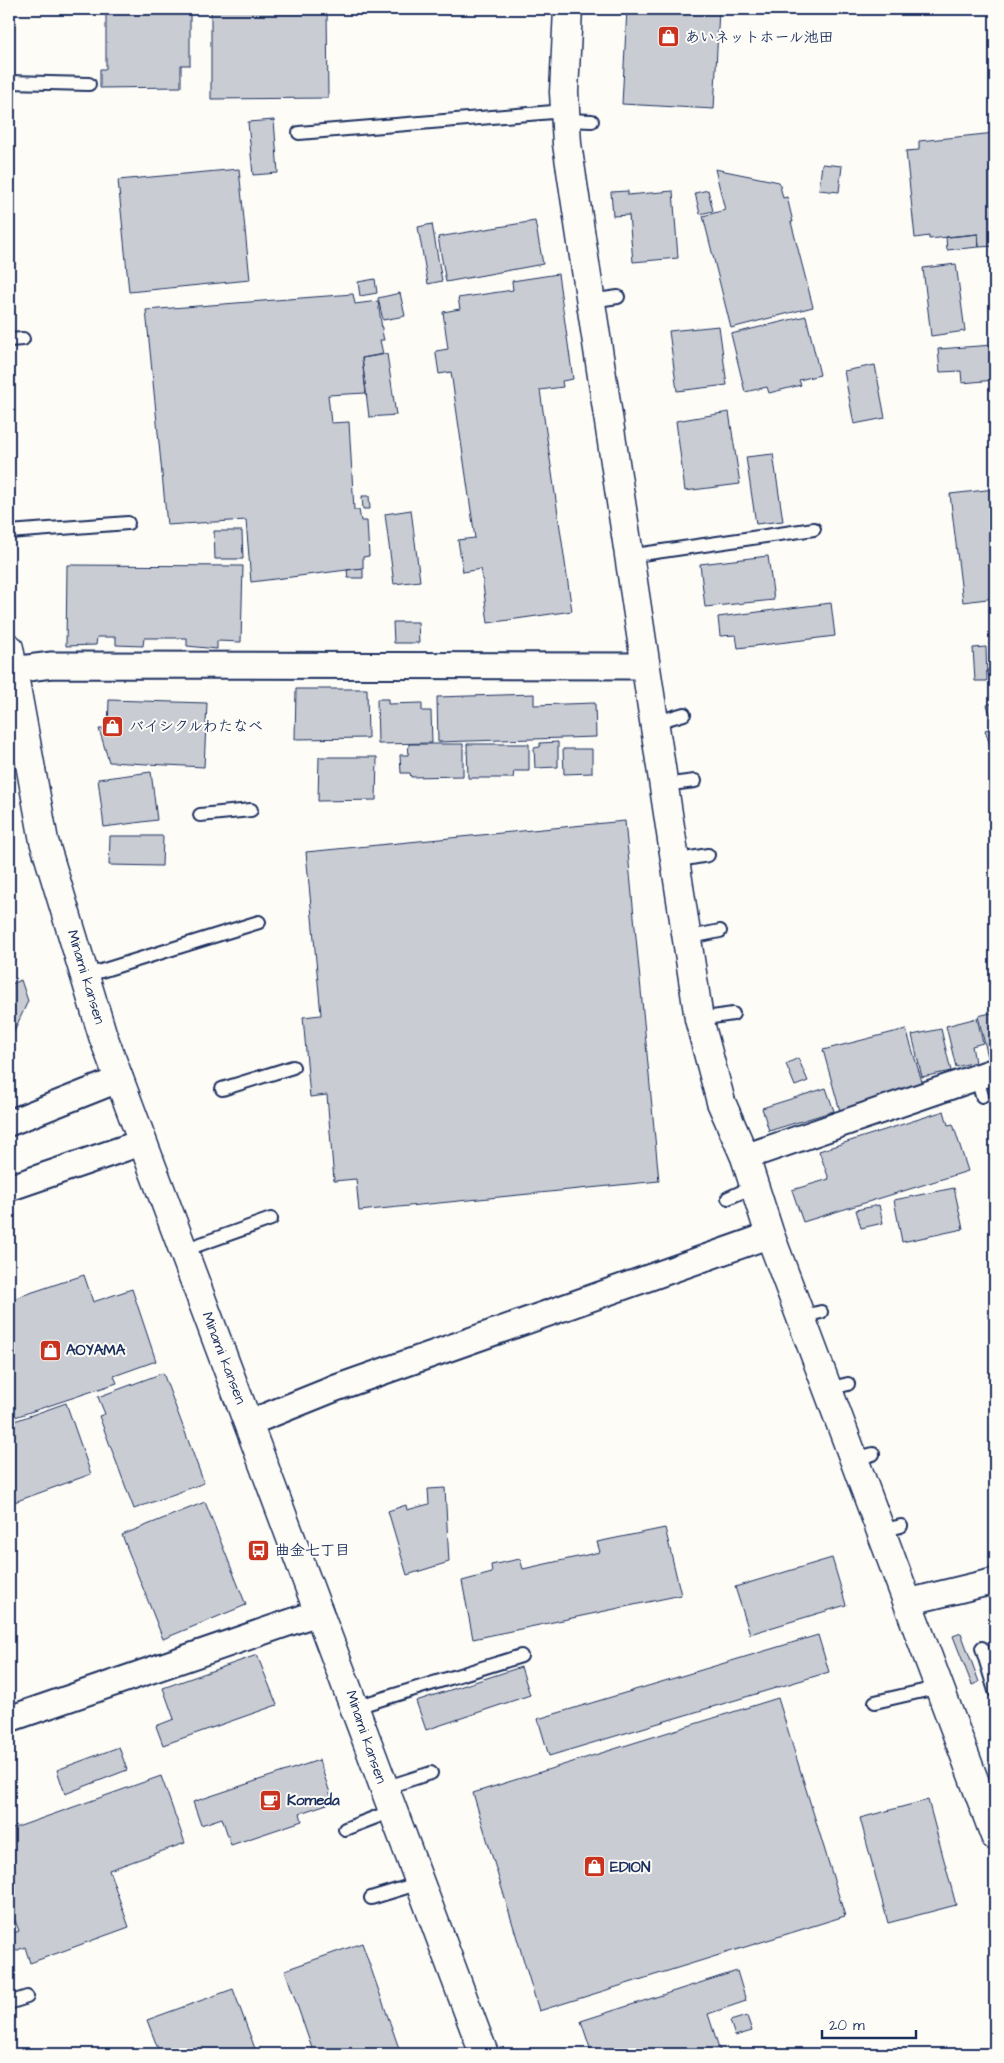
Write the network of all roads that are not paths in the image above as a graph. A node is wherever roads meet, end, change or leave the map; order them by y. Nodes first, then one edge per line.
1 (568, 9) edge
2 (9, 82) edge
3 (89, 84) dead end
4 (565, 116) junction
5 (592, 121) dead end
6 (299, 133) dead end
7 (618, 297) dead end
8 (590, 301) junction
9 (23, 339) dead end
10 (9, 340) edge
11 (128, 523) dead end
12 (814, 528) dead end
13 (9, 532) edge
14 (628, 556) junction
15 (10, 659) edge
16 (644, 666) junction
17 (684, 714) dead end
18 (653, 723) junction
19 (695, 780) dead end
20 (663, 785) junction
21 (251, 810) dead end
22 (200, 815) dead end
23 (708, 855) dead end
24 (674, 861) junction
25 (259, 922) dead end
26 (720, 931) dead end
27 (686, 938) junction
28 (86, 976) junction
29 (733, 1014) dead end
30 (698, 1019) junction
31 (293, 1067) dead end
32 (120, 1079) junction
33 (985, 1082) edge
34 (222, 1088) dead end
35 (9, 1123) edge
36 (143, 1142) junction
37 (745, 1157) junction
38 (755, 1186) junction
39 (9, 1188) edge
40 (728, 1198) dead end
41 (270, 1219) dead end
42 (770, 1234) junction
43 (184, 1250) junction
44 (249, 1423) junction
45 (995, 1581) edge
46 (908, 1602) junction
47 (320, 1612) junction
48 (982, 1648) dead end
49 (521, 1656) dead end
50 (940, 1687) junction
51 (995, 1691) edge
52 (876, 1702) dead end
53 (356, 1707) junction
54 (9, 1719) edge
55 (431, 1772) dead end
56 (388, 1800) junction
57 (345, 1829) dead end
58 (995, 1836) edge
59 (420, 1883) junction
60 (371, 1898) dead end
61 (27, 1997) dead end
62 (9, 2003) edge
63 (484, 2054) edge

1 - 4 street
2 - 3 lane
4 - 5 lane
4 - 6 lane
4 - 8 street
7 - 8 lane
8 - 14 street
9 - 10 lane
11 - 13 lane
12 - 14 lane
14 - 16 street
15 - 16 street
15 - 28 street, Minami kansen
16 - 18 street
17 - 18 lane
18 - 20 street
19 - 20 lane
20 - 24 street
21 - 22 lane
23 - 24 lane
24 - 27 street
25 - 28 lane
26 - 27 lane
27 - 30 street
28 - 32 street, Minami kansen
29 - 30 lane
30 - 37 street
31 - 34 lane
32 - 35 street
32 - 36 street, Minami kansen
33 - 37 street
36 - 39 street
36 - 43 street, Minami kansen
37 - 38 street
38 - 40 lane
38 - 42 street
41 - 43 lane
42 - 44 street
42 - 46 street
43 - 44 street, Minami kansen
44 - 47 street, Minami kansen
45 - 46 street
46 - 50 street
47 - 53 street, Minami kansen
47 - 54 street
48 - 51 lane
49 - 53 lane
50 - 52 lane
50 - 58 street
53 - 56 street, Minami kansen
55 - 56 lane
56 - 57 lane
56 - 59 street, Minami kansen
59 - 60 lane
59 - 63 street, Minami kansen
61 - 62 lane

